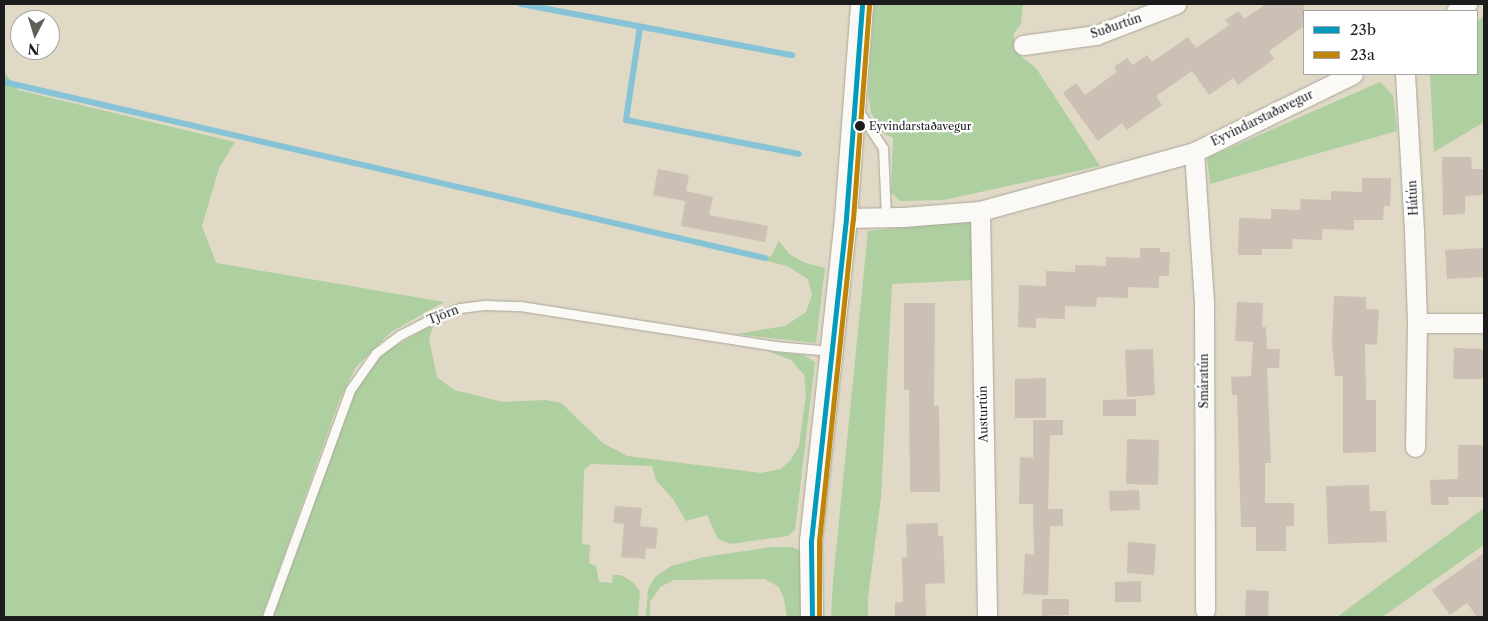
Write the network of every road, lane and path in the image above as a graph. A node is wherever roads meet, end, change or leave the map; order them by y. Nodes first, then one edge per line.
1 (862, 4) edge
2 (1176, 4) edge
3 (1023, 45) dead end
4 (1351, 75) edge
5 (1405, 75) edge
6 (855, 106) junction
7 (1194, 152) junction
8 (980, 211) junction
9 (846, 218) junction
10 (886, 218) junction
11 (1417, 323) junction
12 (1484, 323) edge
13 (832, 351) junction
14 (1415, 447) dead end
15 (1205, 610) dead end
16 (268, 617) edge
17 (812, 617) edge
18 (987, 617) edge

1 - 6 street
2 - 3 street, Suðurtún
4 - 7 street, Eyvindarstaðavegur
5 - 11 street, Hátún
6 - 9 street
6 - 10 lane
7 - 8 street, Eyvindarstaðavegur
7 - 15 street, Smáratún
8 - 10 street, Eyvindarstaðavegur
8 - 18 street, Austurtún
9 - 10 street, Eyvindarstaðavegur
9 - 13 street
11 - 12 street
11 - 14 street, Hátún
13 - 16 lane, Tjörn
13 - 17 street

